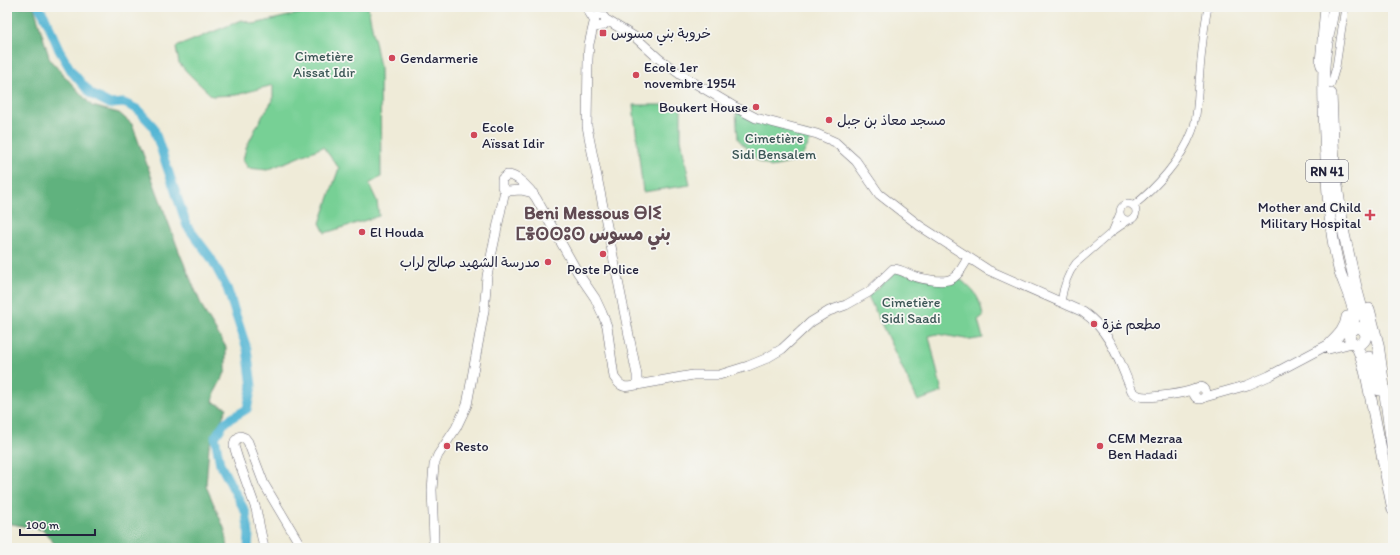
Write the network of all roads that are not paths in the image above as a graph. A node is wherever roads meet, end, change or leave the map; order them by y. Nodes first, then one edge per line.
1 (586, 7) edge
2 (592, 7) edge
3 (1208, 7) edge
4 (1324, 7) edge
5 (1334, 7) edge
6 (1339, 7) edge
7 (1345, 7) edge
8 (599, 22) junction
9 (1327, 82) junction
10 (517, 180) junction
11 (505, 190) junction
12 (514, 190) junction
13 (533, 193) junction
14 (1135, 210) junction
15 (1120, 213) junction
16 (1342, 214) junction
17 (1130, 220) junction
18 (1112, 232) junction
19 (968, 258) junction
20 (1339, 269) junction
21 (1061, 302) junction
22 (1356, 338) junction
23 (1331, 343) junction
24 (1297, 361) junction
25 (637, 385) junction
26 (1387, 417) junction
27 (1393, 452) edge
28 (1393, 510) edge
29 (264, 548) edge
30 (302, 548) edge
31 (434, 548) edge

1 - 8 main road
2 - 8 main road
3 - 14 street
4 - 9 street
5 - 9 highway, RN 41
6 - 9 highway, RN 41
7 - 9 street
8 - 19 main road
8 - 25 main road
9 - 16 highway, RN 41
9 - 20 highway, RN 41
10 - 11 main road
10 - 12 main road
10 - 13 main road
11 - 12 main road
11 - 31 main road
12 - 13 main road
13 - 25 main road
14 - 15 street
14 - 17 street
15 - 17 street
15 - 18 street
16 - 22 highway, RN 41
16 - 26 highway
17 - 18 street
18 - 21 street
19 - 21 main road
19 - 25 main road
20 - 22 highway, RN 41
20 - 23 highway
21 - 24 main road
22 - 23 main road
22 - 24 main road
22 - 26 highway, RN 41
22 - 28 highway, RN 41
23 - 24 main road
26 - 27 highway, RN 41
29 - 30 main road

